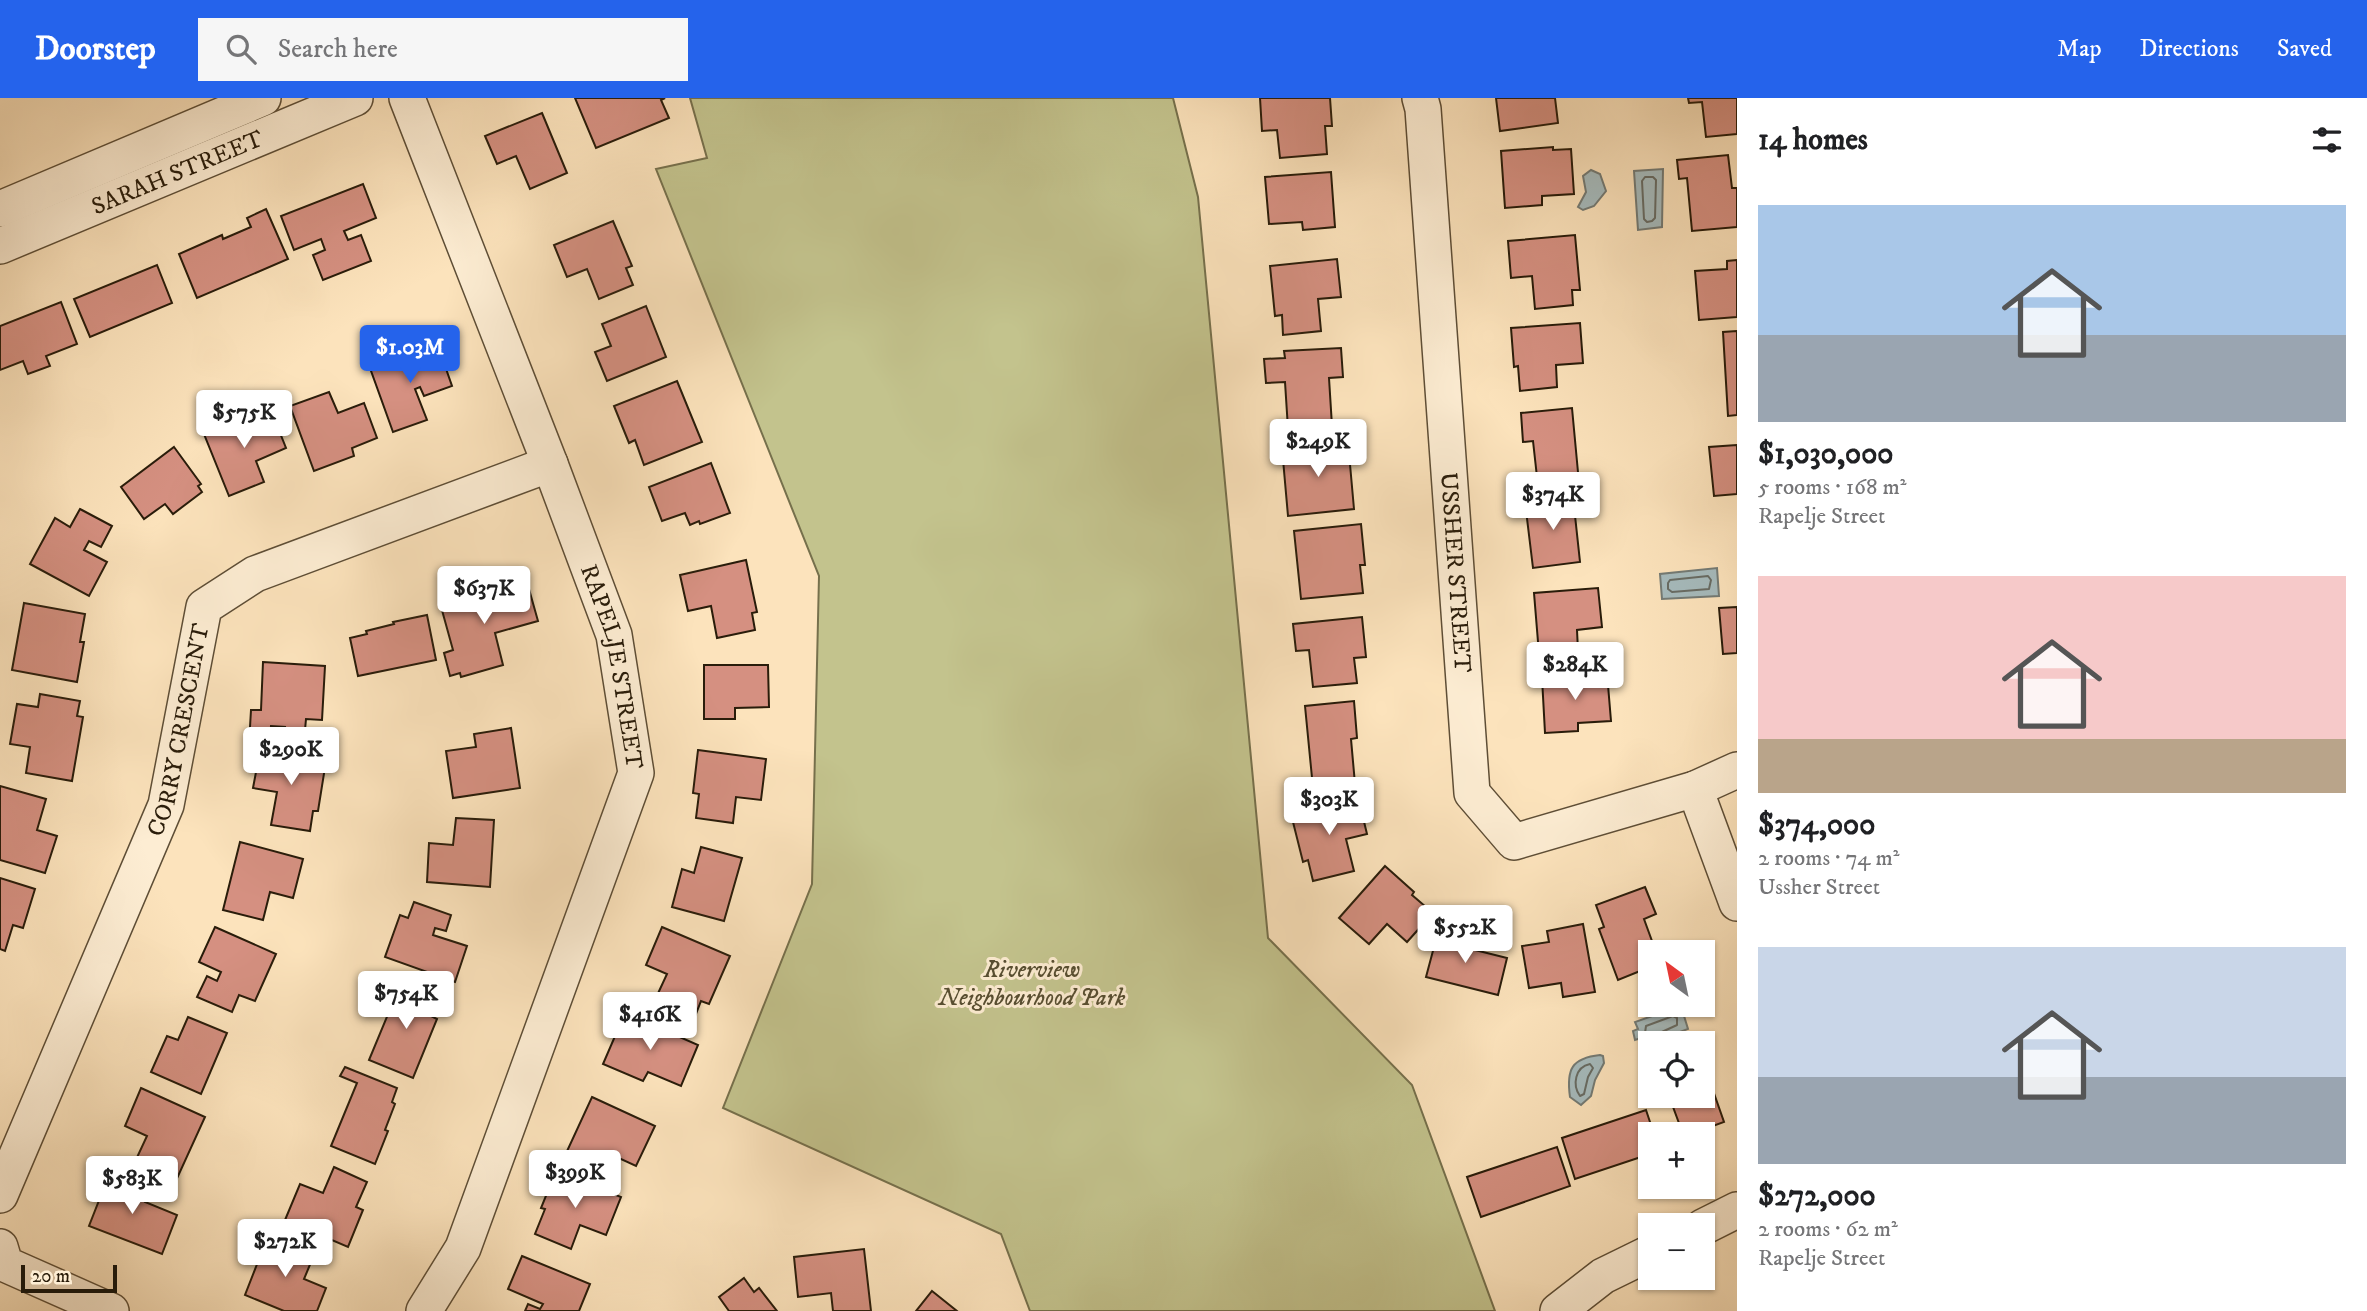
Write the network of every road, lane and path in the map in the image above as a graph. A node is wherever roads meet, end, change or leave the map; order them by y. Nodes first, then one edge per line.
1 (263, 98) edge
2 (355, 98) edge
3 (407, 98) edge
4 (1420, 98) edge
5 (0, 209) edge
6 (0, 246) edge
7 (550, 464) junction
8 (1737, 770) edge
9 (1695, 789) junction
10 (1737, 903) edge
11 (0, 1195) edge
12 (1737, 1210) edge
13 (1715, 1221) edge
14 (0, 1247) edge
15 (1638, 1259) edge
16 (111, 1311) edge
17 (424, 1311) edge
18 (1558, 1311) edge

1 - 5 street, SARAH STREET
2 - 6 street, SARAH STREET
3 - 7 street, RAPELJE STREET
4 - 9 street, USSHER STREET
7 - 11 street, CORRY CRESCENT
7 - 17 street, RAPELJE STREET
8 - 9 street
9 - 10 street
12 - 13 street
14 - 16 street
15 - 18 street

